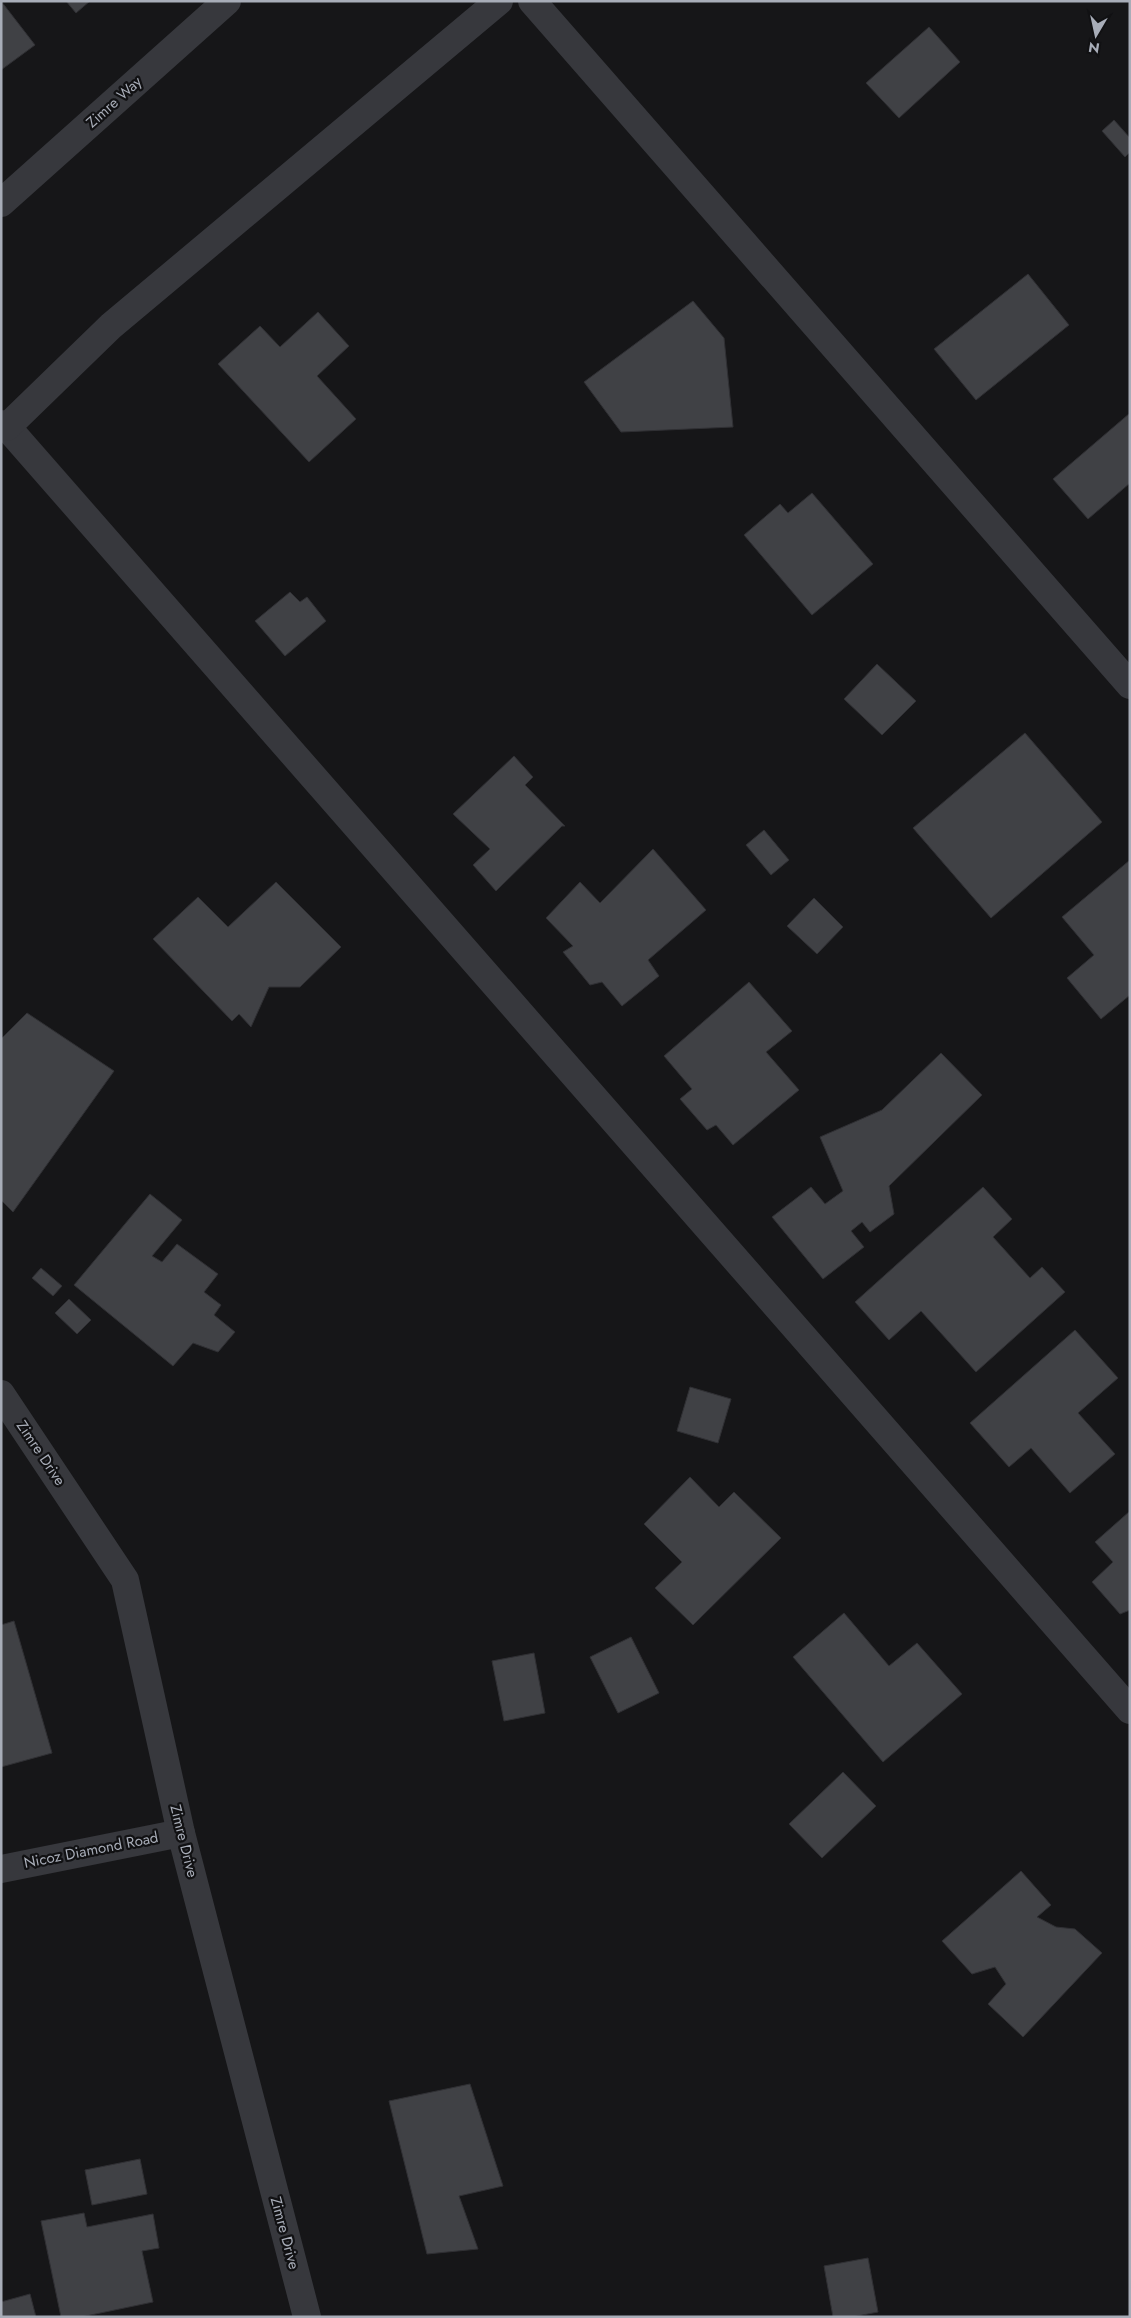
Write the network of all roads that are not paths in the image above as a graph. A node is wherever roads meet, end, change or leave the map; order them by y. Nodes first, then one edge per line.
1 (227, 1) edge
2 (499, 1) edge
3 (532, 1) edge
4 (1, 203) edge
5 (4, 426) edge
6 (1130, 685) edge
7 (1, 1394) edge
8 (1130, 1710) edge
9 (181, 1833) junction
10 (1, 1868) edge
11 (307, 2317) edge

1 - 4 street, Zimre Way
2 - 5 street
3 - 6 street
5 - 8 street
7 - 9 street, Zimre Drive
9 - 10 street, Nicoz Diamond Road
9 - 11 street, Zimre Drive

